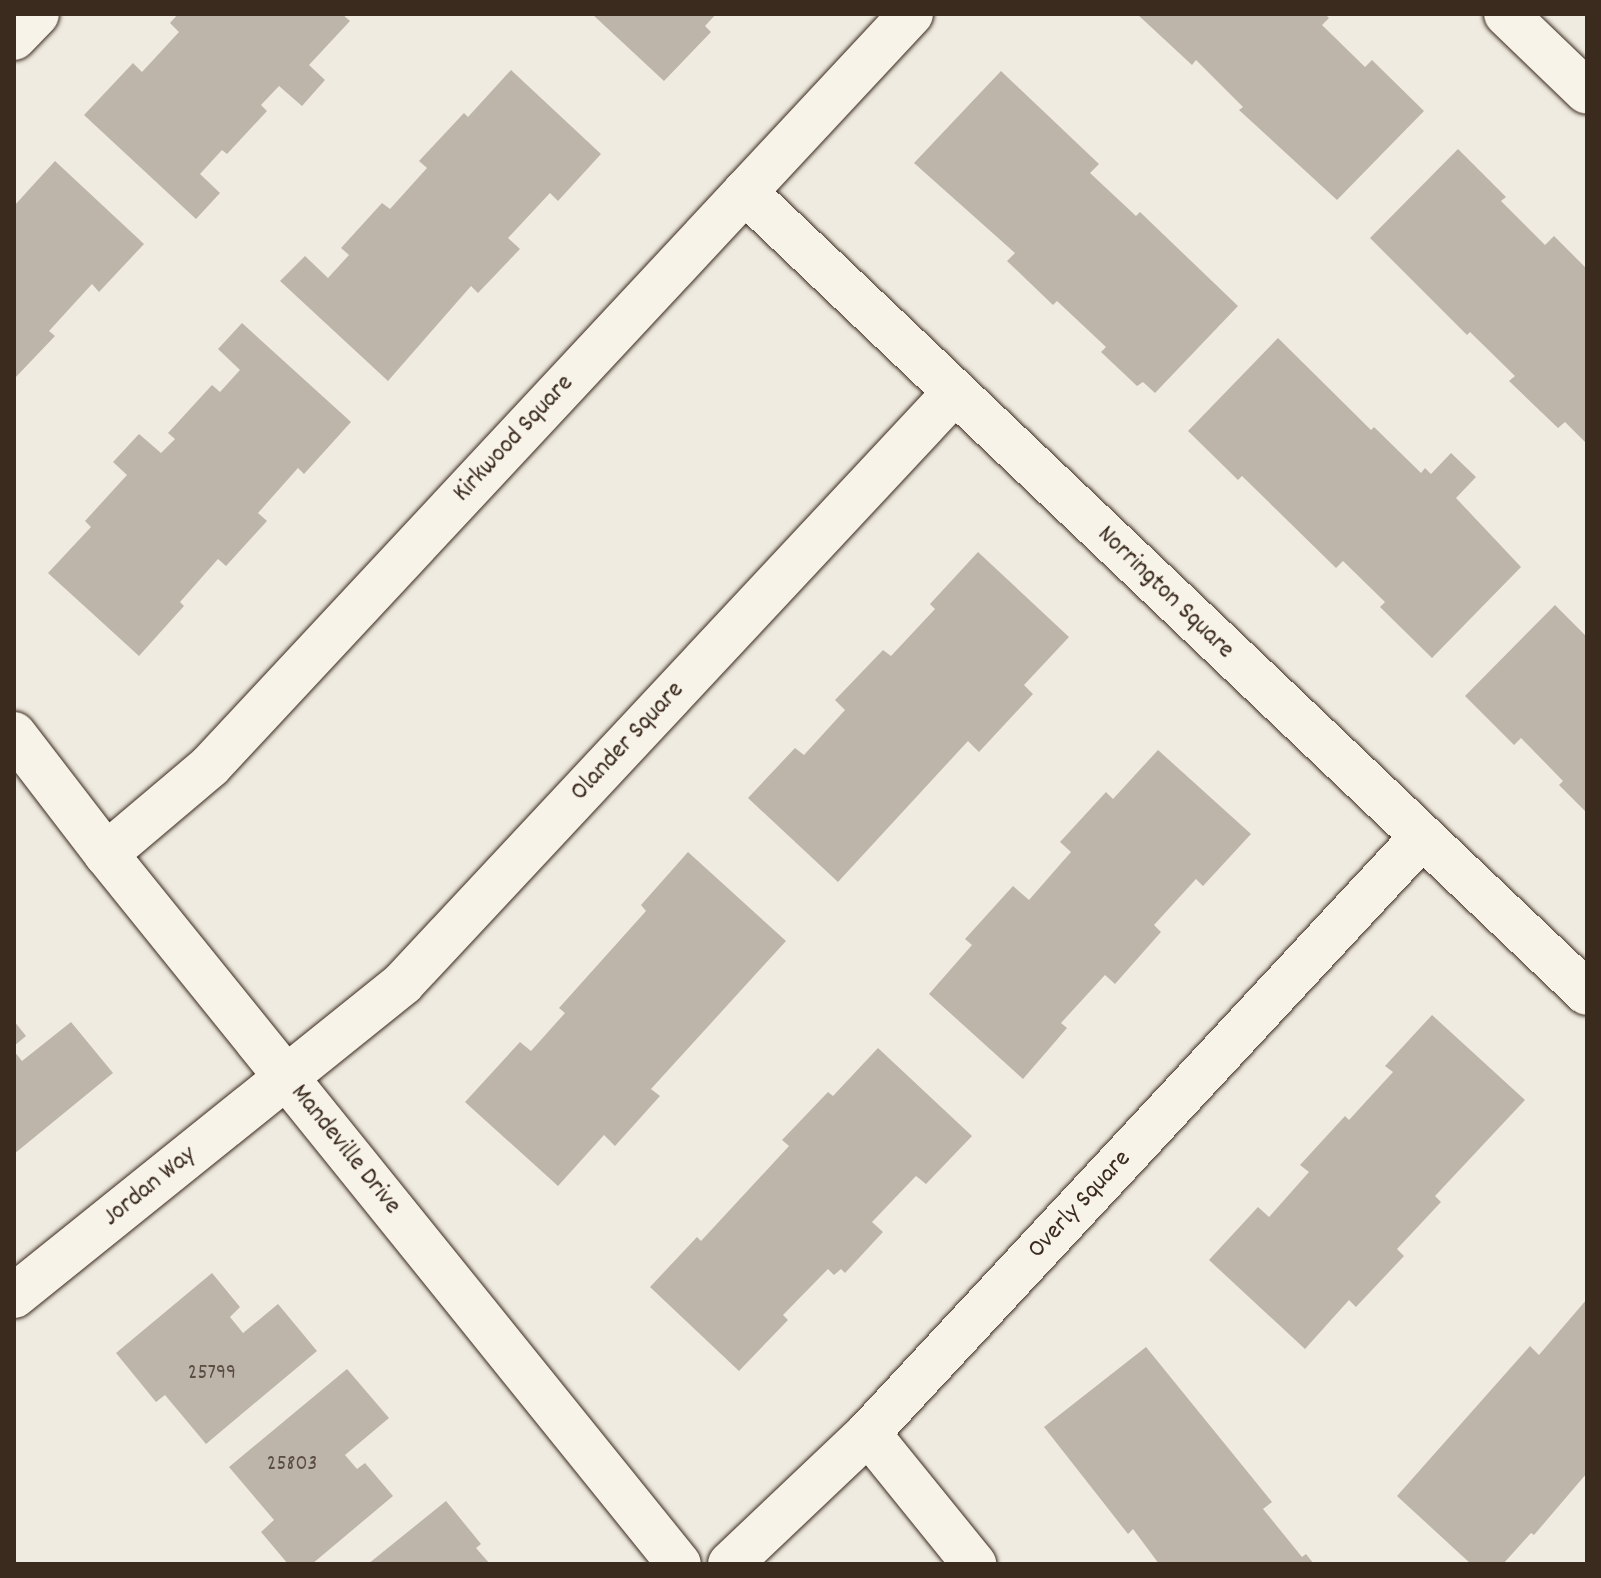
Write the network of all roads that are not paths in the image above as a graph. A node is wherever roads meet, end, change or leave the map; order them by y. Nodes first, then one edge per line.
1 (911, 14) edge
2 (1506, 14) edge
3 (1587, 92) edge
4 (745, 192) junction
5 (955, 392) junction
6 (14, 734) edge
7 (1421, 838) junction
8 (106, 854) junction
9 (1587, 993) edge
10 (287, 1078) junction
11 (14, 1296) edge
12 (868, 1433) junction
13 (679, 1564) edge
14 (730, 1564) edge
15 (974, 1564) edge

1 - 4 street, Kirkwood Square
2 - 3 street
4 - 5 street, Norrington Square
4 - 8 street, Kirkwood Square
5 - 7 street, Norrington Square
5 - 10 street, Olander Square
6 - 8 street, Mandeville Drive
7 - 9 street, Norrington Square
7 - 12 street, Overly Square
8 - 10 street, Mandeville Drive
10 - 11 street, Jordan Way
10 - 13 street, Mandeville Drive
12 - 14 street, Overly Square
12 - 15 street

